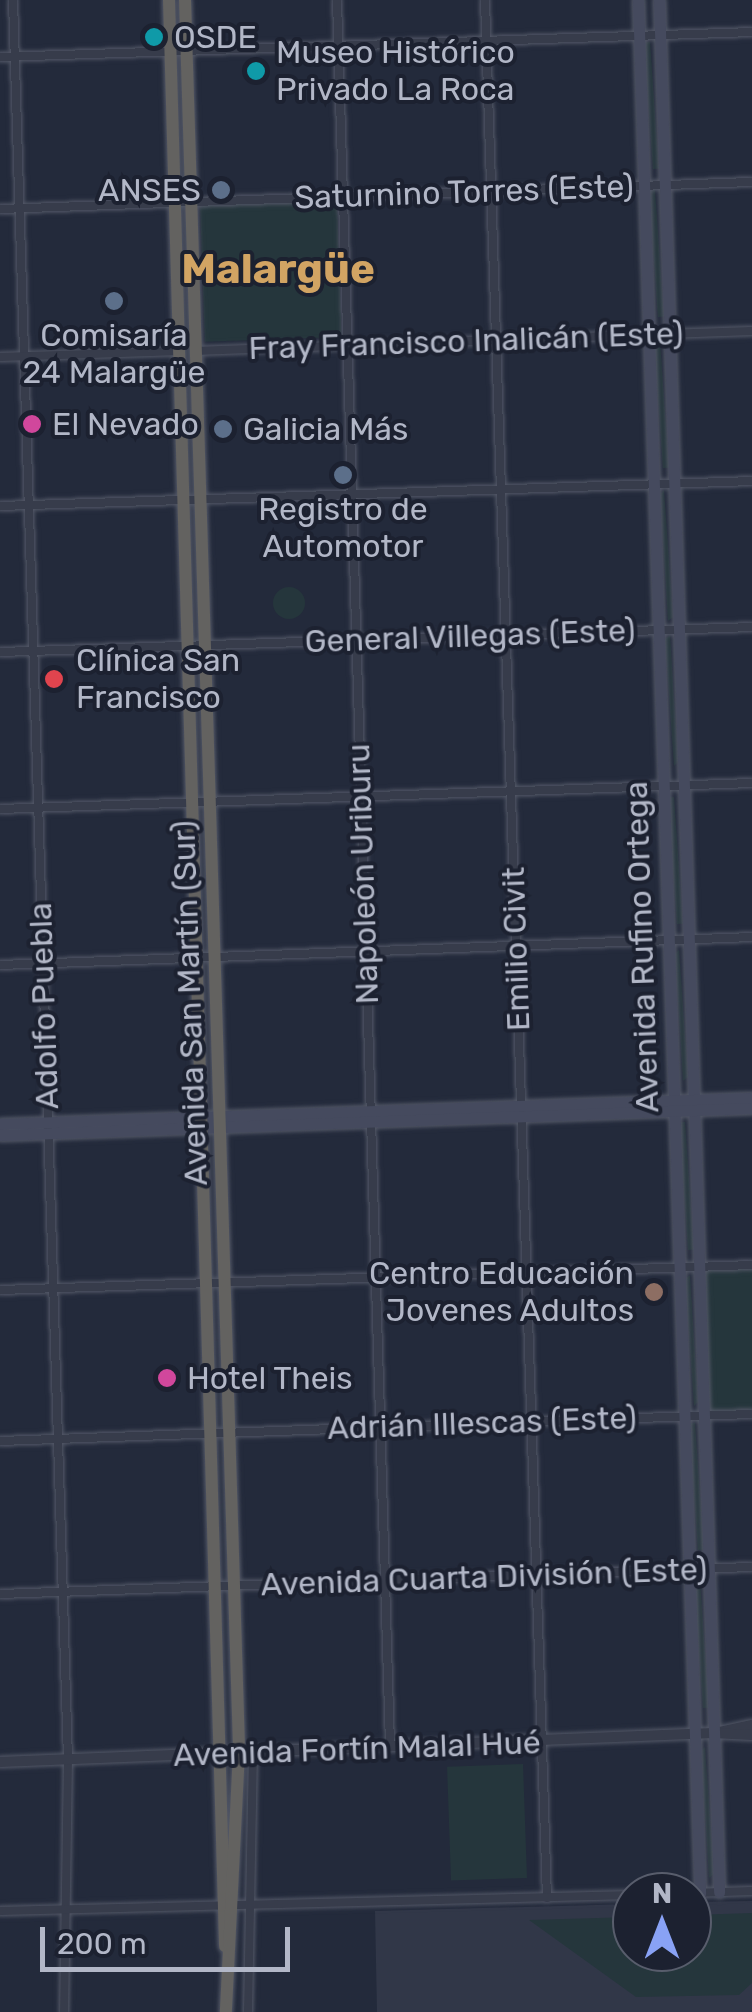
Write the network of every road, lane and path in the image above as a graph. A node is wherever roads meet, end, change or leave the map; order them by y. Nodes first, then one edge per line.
1 (13, 0) edge
2 (169, 0) edge
3 (185, 0) edge
4 (337, 0) edge
5 (484, 0) edge
6 (638, 0) edge
7 (658, 0) edge
8 (752, 32) edge
9 (660, 35) junction
10 (640, 36) junction
11 (486, 41) junction
12 (338, 46) junction
13 (170, 52) junction
14 (187, 52) junction
15 (15, 57) junction
16 (0, 58) edge
17 (752, 182) edge
18 (664, 185) junction
19 (644, 186) junction
20 (491, 191) junction
21 (343, 196) junction
22 (192, 202) junction
23 (175, 203) junction
24 (20, 208) junction
25 (0, 209) edge
26 (752, 331) edge
27 (669, 334) junction
28 (649, 335) junction
29 (496, 340) junction
30 (347, 346) junction
31 (198, 351) junction
32 (180, 352) junction
33 (24, 356) junction
34 (0, 357) edge
35 (752, 480) edge
36 (674, 483) junction
37 (654, 484) junction
38 (501, 490) junction
39 (352, 495) junction
40 (203, 500) junction
41 (184, 501) junction
42 (29, 505) junction
43 (0, 506) edge
44 (752, 626) edge
45 (679, 629) junction
46 (659, 630) junction
47 (506, 634) junction
48 (356, 639) junction
49 (188, 644) junction
50 (207, 644) junction
51 (34, 651) junction
52 (0, 652) edge
53 (752, 784) edge
54 (664, 786) junction
55 (684, 786) junction
56 (511, 792) junction
57 (361, 796) junction
58 (193, 802) junction
59 (212, 802) junction
60 (38, 808) junction
61 (0, 809) edge
62 (752, 937) edge
63 (688, 939) junction
64 (669, 940) junction
65 (516, 944) junction
66 (366, 949) junction
67 (216, 954) junction
68 (197, 955) junction
69 (43, 962) junction
70 (0, 964) edge
71 (752, 1098) edge
72 (695, 1105) junction
73 (675, 1106) junction
74 (752, 1108) edge
75 (521, 1111) junction
76 (371, 1117) junction
77 (221, 1123) junction
78 (0, 1124) edge
79 (202, 1124) junction
80 (48, 1128) junction
81 (0, 1135) edge
82 (752, 1265) edge
83 (680, 1267) junction
84 (701, 1267) junction
85 (526, 1272) junction
86 (376, 1278) junction
87 (226, 1283) junction
88 (207, 1284) junction
89 (53, 1289) junction
90 (0, 1290) edge
91 (752, 1414) edge
92 (685, 1416) junction
93 (706, 1416) junction
94 (532, 1422) junction
95 (380, 1427) junction
96 (211, 1432) junction
97 (230, 1432) junction
98 (58, 1438) junction
99 (0, 1441) edge
100 (752, 1568) edge
101 (710, 1569) junction
102 (690, 1570) junction
103 (536, 1575) junction
104 (385, 1581) junction
105 (234, 1586) junction
106 (216, 1587) junction
107 (62, 1592) junction
108 (0, 1594) edge
109 (752, 1725) edge
110 (713, 1733) junction
111 (752, 1735) edge
112 (695, 1737) junction
113 (542, 1742) junction
114 (390, 1747) junction
115 (224, 1752) junction
116 (246, 1752) junction
117 (68, 1760) junction
118 (0, 1762) edge
119 (696, 1872) edge
120 (752, 1891) edge
121 (712, 1892) edge
122 (719, 1892) junction
123 (612, 1896) edge
124 (547, 1898) junction
125 (230, 1906) junction
126 (251, 1906) junction
127 (65, 1910) junction
128 (0, 1911) edge
129 (226, 2008) edge
130 (64, 2012) edge
131 (248, 2012) edge

1 - 15 street, Adolfo Puebla
2 - 13 highway, Avenida San Martín (Sur)
3 - 14 highway, Avenida San Martín (Sur)
4 - 12 street, Napoleón Uriburu
5 - 11 street, Emilio Civit
6 - 10 main road, Avenida Rufino Ortega
7 - 9 main road, Avenida Rufino Ortega
8 - 9 street
9 - 10 street
9 - 18 main road, Avenida Rufino Ortega
10 - 11 street
10 - 19 main road, Avenida Rufino Ortega
11 - 12 street
11 - 20 street, Emilio Civit
12 - 14 street
12 - 21 street, Napoleón Uriburu
13 - 14 street
13 - 15 street
13 - 23 highway, Avenida San Martín (Sur)
14 - 22 highway, Avenida San Martín (Sur)
15 - 16 street
15 - 24 street, Adolfo Puebla
17 - 18 street, Saturnino Torres (Este)
18 - 19 street, Saturnino Torres (Este)
18 - 27 main road, Avenida Rufino Ortega
19 - 20 street, Saturnino Torres (Este)
19 - 28 main road, Avenida Rufino Ortega
20 - 21 street, Saturnino Torres (Este)
20 - 29 street, Emilio Civit
21 - 22 street, Saturnino Torres (Este)
21 - 30 street, Napoleón Uriburu
22 - 23 street, Saturnino Torres (Este)
22 - 31 highway, Avenida San Martín (Sur)
23 - 24 street, Saturnino Torres (Este)
23 - 32 highway, Avenida San Martín (Sur)
24 - 25 street, Saturnino Torres (Este)
24 - 33 street, Adolfo Puebla
26 - 27 street, Fray Francisco Inalicán (Este)
27 - 28 street, Fray Francisco Inalicán (Este)
27 - 36 main road, Avenida Rufino Ortega
28 - 29 street, Fray Francisco Inalicán (Este)
28 - 37 main road, Avenida Rufino Ortega
29 - 30 street, Fray Francisco Inalicán (Este)
29 - 38 street, Emilio Civit
30 - 31 street, Fray Francisco Inalicán (Este)
30 - 39 street, Napoleón Uriburu
31 - 32 street, Fray Francisco Inalicán (Este)
31 - 40 highway, Avenida San Martín (Sur)
32 - 33 street, Fray Francisco Inalicán (Este)
32 - 41 highway, Avenida San Martín (Sur)
33 - 34 street, Fray Francisco Inalicán (Este)
33 - 42 street, Adolfo Puebla
35 - 36 street
36 - 37 street
36 - 45 main road, Avenida Rufino Ortega
37 - 38 street
37 - 46 main road, Avenida Rufino Ortega
38 - 39 street
38 - 47 street, Emilio Civit
39 - 40 street
39 - 48 street, Napoleón Uriburu
40 - 41 street
40 - 50 highway, Avenida San Martín (Sur)
41 - 42 street
41 - 49 highway, Avenida San Martín (Sur)
42 - 43 street
42 - 51 street, Adolfo Puebla
44 - 45 street, General Villegas (Este)
45 - 46 street, General Villegas (Este)
45 - 55 main road, Avenida Rufino Ortega
46 - 47 street, General Villegas (Este)
46 - 54 main road, Avenida Rufino Ortega
47 - 48 street, General Villegas (Este)
47 - 56 street, Emilio Civit
48 - 50 street, General Villegas (Este)
48 - 57 street, Napoleón Uriburu
49 - 50 street, General Villegas (Este)
49 - 51 street, General Villegas (Este)
49 - 58 highway, Avenida San Martín (Sur)
50 - 59 highway, Avenida San Martín (Sur)
51 - 52 street, General Villegas (Este)
51 - 60 street, Adolfo Puebla
53 - 55 street
54 - 55 street
54 - 56 street
54 - 64 main road, Avenida Rufino Ortega
55 - 63 main road, Avenida Rufino Ortega
56 - 57 street
56 - 65 street, Emilio Civit
57 - 59 street
57 - 66 street, Napoleón Uriburu
58 - 59 street
58 - 60 street
58 - 68 highway, Avenida San Martín (Sur)
59 - 67 highway, Avenida San Martín (Sur)
60 - 61 street
60 - 69 street, Adolfo Puebla
62 - 63 street
63 - 64 street
63 - 72 main road, Avenida Rufino Ortega
64 - 65 street
64 - 73 main road, Avenida Rufino Ortega
65 - 66 street
65 - 75 street, Emilio Civit
66 - 67 street
66 - 76 street, Napoleón Uriburu
67 - 68 street
67 - 77 highway, Avenida San Martín (Sur)
68 - 69 street
68 - 79 highway, Avenida San Martín (Sur)
69 - 70 street
69 - 80 street, Adolfo Puebla
71 - 72 main road
72 - 73 main road
72 - 74 main road
72 - 84 main road, Avenida Rufino Ortega
73 - 75 main road
73 - 83 main road, Avenida Rufino Ortega
75 - 76 main road
75 - 85 street, Emilio Civit
76 - 77 main road
76 - 86 street, Napoleón Uriburu
77 - 79 main road
77 - 87 highway, Avenida San Martín (Sur)
78 - 80 main road
79 - 80 main road
79 - 88 highway, Avenida San Martín (Sur)
80 - 81 main road
80 - 89 street, Adolfo Puebla
82 - 84 street
83 - 84 street
83 - 85 street
83 - 92 main road, Avenida Rufino Ortega
84 - 93 main road, Avenida Rufino Ortega
85 - 86 street
85 - 94 street, Emilio Civit
86 - 87 street
86 - 95 street, Napoleón Uriburu
87 - 88 street
87 - 97 highway, Avenida San Martín (Sur)
88 - 89 street
88 - 96 highway, Avenida San Martín (Sur)
89 - 90 street
89 - 98 street, Adolfo Puebla
91 - 93 street, Adrián Illescas (Este)
92 - 93 street, Adrián Illescas (Este)
92 - 94 street, Adrián Illescas (Este)
92 - 102 main road, Avenida Rufino Ortega
93 - 101 main road, Avenida Rufino Ortega
94 - 95 street, Adrián Illescas (Este)
94 - 103 street, Emilio Civit
95 - 97 street, Adrián Illescas (Este)
95 - 104 street, Napoleón Uriburu
96 - 97 street, Adrián Illescas (Este)
96 - 98 street, Adrián Illescas (Este)
96 - 106 highway, Avenida San Martín (Sur)
97 - 105 highway, Avenida San Martín (Sur)
98 - 99 street, Adrián Illescas (Este)
98 - 107 street, Adolfo Puebla
100 - 101 street, Avenida Cuarta División (Este)
101 - 102 street, Avenida Cuarta División (Este)
101 - 110 main road, Avenida Rufino Ortega
102 - 103 street, Avenida Cuarta División (Este)
102 - 112 main road, Avenida Rufino Ortega
103 - 104 street, Avenida Cuarta División (Este)
103 - 113 street, Emilio Civit
104 - 105 street, Avenida Cuarta División (Este)
104 - 114 street, Napoleón Uriburu
105 - 106 street, Avenida Cuarta División (Este)
105 - 116 highway, Avenida San Martín (Sur)
106 - 107 street, Avenida Cuarta División (Este)
106 - 115 highway, Avenida San Martín (Sur)
107 - 108 street, Avenida Cuarta División (Este)
107 - 117 street, Adolfo Puebla
109 - 110 street, Avenida Fortín Malal Hué
110 - 111 street, Avenida Fortín Malal Hué
110 - 112 street, Avenida Fortín Malal Hué
110 - 122 main road, Avenida Rufino Ortega
112 - 113 street, Avenida Fortín Malal Hué
112 - 119 main road, Avenida Rufino Ortega
113 - 114 street, Avenida Fortín Malal Hué
113 - 124 street, Emilio Civit
114 - 116 street, Avenida Fortín Malal Hué
115 - 116 street, Avenida Fortín Malal Hué
115 - 117 street, Avenida Fortín Malal Hué
115 - 125 highway, Avenida San Martín (Sur)
116 - 125 highway, Avenida San Martín (Sur)
116 - 126 street
117 - 118 street, Avenida Fortín Malal Hué
117 - 127 street, Adolfo Puebla
120 - 122 street
121 - 122 street
123 - 124 street
124 - 126 street
125 - 126 street
125 - 127 street
125 - 129 highway, Avenida San Martín (Sur)
126 - 131 street
127 - 128 street
127 - 130 street, Adolfo Puebla

